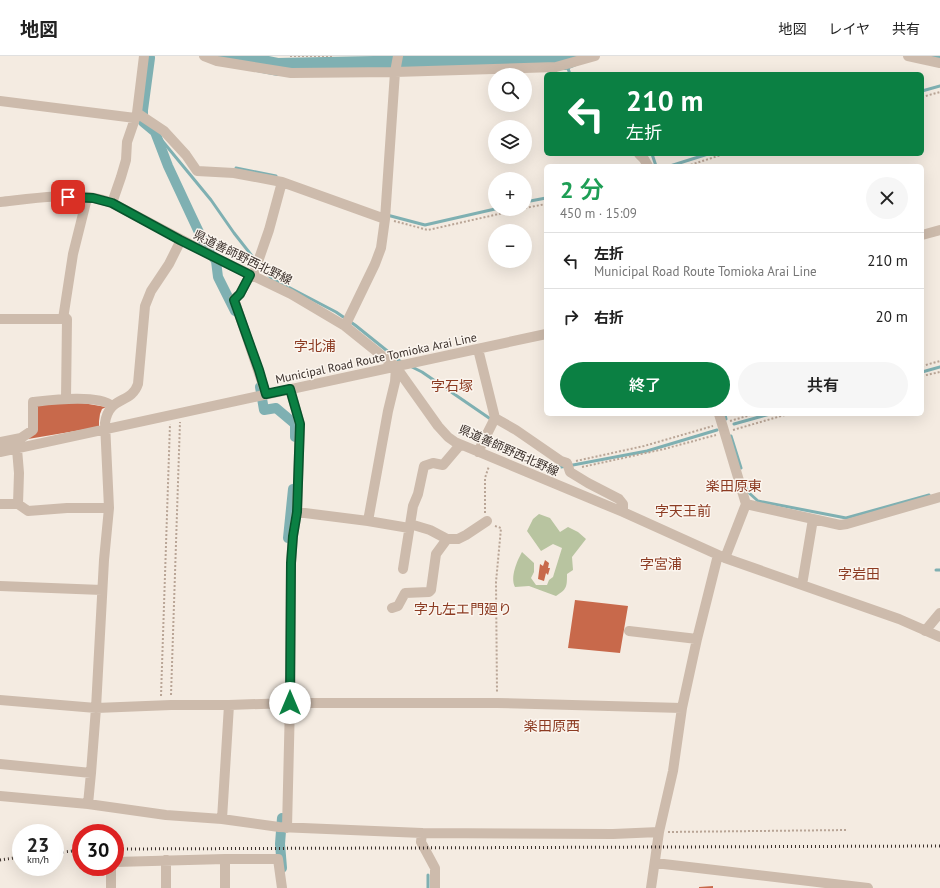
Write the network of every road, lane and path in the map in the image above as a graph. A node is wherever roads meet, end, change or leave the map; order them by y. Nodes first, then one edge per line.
1 (204, 56) edge
2 (290, 56) edge
3 (334, 56) edge
4 (398, 56) edge
5 (595, 56) edge
6 (908, 56) edge
7 (143, 60) edge
8 (940, 64) edge
9 (562, 70) edge
10 (395, 72) junction
11 (940, 92) edge
12 (924, 96) edge
13 (0, 101) edge
14 (139, 116) junction
15 (641, 156) edge
16 (718, 156) edge
17 (647, 164) edge
18 (693, 164) edge
19 (282, 182) junction
20 (87, 198) junction
21 (0, 202) edge
22 (112, 203) junction
23 (544, 204) edge
24 (532, 207) edge
25 (385, 214) junction
26 (491, 216) edge
27 (940, 230) edge
28 (924, 234) edge
29 (180, 240) junction
30 (252, 275) junction
31 (64, 316) junction
32 (0, 319) edge
33 (348, 322) junction
34 (544, 334) edge
35 (478, 349) junction
36 (940, 361) edge
37 (924, 365) edge
38 (396, 367) junction
39 (940, 372) edge
40 (924, 376) edge
41 (290, 389) junction
42 (262, 395) junction
43 (66, 399) junction
44 (112, 406) junction
45 (176, 415) junction
46 (747, 416) edge
47 (773, 416) edge
48 (495, 418) junction
49 (722, 423) edge
50 (105, 430) junction
51 (0, 442) edge
52 (460, 445) junction
53 (17, 448) junction
54 (0, 452) edge
55 (478, 452) junction
56 (492, 458) junction
57 (568, 467) junction
58 (940, 497) edge
59 (0, 504) edge
60 (18, 504) junction
61 (746, 504) junction
62 (109, 508) junction
63 (297, 512) junction
64 (623, 512) junction
65 (813, 519) junction
66 (368, 521) junction
67 (487, 521) junction
68 (410, 526) junction
69 (447, 539) junction
70 (722, 556) junction
71 (403, 569) dead end
72 (802, 585) junction
73 (0, 586) edge
74 (102, 590) junction
75 (392, 608) dead end
76 (940, 613) edge
77 (924, 631) junction
78 (629, 632) dead end
79 (940, 637) edge
80 (697, 639) junction
81 (0, 700) edge
82 (286, 703) junction
83 (496, 703) junction
84 (166, 705) junction
85 (229, 705) junction
86 (96, 708) junction
87 (682, 708) junction
88 (0, 764) edge
89 (91, 773) junction
90 (0, 796) edge
91 (88, 804) junction
92 (222, 819) junction
93 (283, 828) junction
94 (848, 830) dead end
95 (659, 832) junction
96 (422, 834) junction
97 (224, 859) junction
98 (166, 860) junction
99 (124, 862) edge
100 (655, 863) junction
101 (111, 876) edge
102 (111, 888) edge
103 (166, 888) edge
104 (225, 888) edge
105 (282, 888) edge
106 (436, 888) edge
107 (651, 888) edge
108 (868, 888) edge

1 - 10 street
2 - 3 path
4 - 10 street
5 - 9 street
6 - 8 street
7 - 14 street
9 - 10 street
10 - 25 street
11 - 12 path
13 - 14 street
14 - 19 street
14 - 22 street
15 - 17 street
16 - 18 path
19 - 25 street
19 - 30 street
20 - 21 street, 県道善師野西北野線
20 - 22 street, 県道善師野西北野線
20 - 31 street
22 - 29 street, 県道善師野西北野線
23 - 24 path
25 - 26 path
25 - 33 street
27 - 28 street
29 - 30 street, 県道善師野西北野線
29 - 44 street
30 - 33 street, 県道善師野西北野線
30 - 42 street
31 - 32 street
31 - 43 street
33 - 38 street, 県道善師野西北野線
34 - 35 street, Municipal Road Route Tomioka Arai Line
35 - 38 street, Municipal Road Route Tomioka Arai Line
35 - 48 street
36 - 37 path
38 - 41 street, Municipal Road Route Tomioka Arai Line
38 - 52 street, 県道善師野西北野線
38 - 66 street
39 - 40 path
41 - 42 street, Municipal Road Route Tomioka Arai Line
41 - 63 street
42 - 45 street, Municipal Road Route Tomioka Arai Line
43 - 44 street
43 - 51 street
44 - 50 street
45 - 50 street, Municipal Road Route Tomioka Arai Line
45 - 84 path
45 - 84 path
46 - 49 path
47 - 49 path
48 - 55 street
48 - 57 street
49 - 57 path
49 - 57 path
49 - 61 street
50 - 53 street, Municipal Road Route Tomioka Arai Line
50 - 62 street
52 - 55 street, 県道善師野西北野線
52 - 68 street
53 - 54 street, Municipal Road Route Tomioka Arai Line
53 - 60 street
55 - 56 street, 県道善師野西北野線
56 - 64 street, 県道善師野西北野線
56 - 67 path
57 - 64 street
58 - 65 street
59 - 60 street
60 - 62 street
61 - 65 street
61 - 70 street
62 - 74 street
63 - 66 street
63 - 82 street
64 - 70 street, 県道善師野西北野線
65 - 72 street
66 - 68 street
67 - 69 street
67 - 83 path
68 - 69 street
68 - 71 street
69 - 75 street
70 - 72 street, 県道善師野西北野線
70 - 80 street
72 - 77 street, 県道善師野西北野線
73 - 74 street
74 - 86 street
76 - 77 street
77 - 79 street, 県道善師野西北野線
78 - 80 street
80 - 87 street
81 - 86 street
82 - 83 street
82 - 85 street
82 - 93 street
83 - 87 street
84 - 85 street
84 - 86 street
85 - 92 street
86 - 89 street
87 - 95 street
88 - 89 street
89 - 91 street
90 - 91 street
91 - 92 street
92 - 93 street
93 - 96 street
94 - 95 path
95 - 96 street
95 - 100 street
96 - 106 street
97 - 98 street
97 - 104 street
97 - 105 street
98 - 99 street
98 - 103 street
100 - 107 street
100 - 108 street
101 - 102 street

